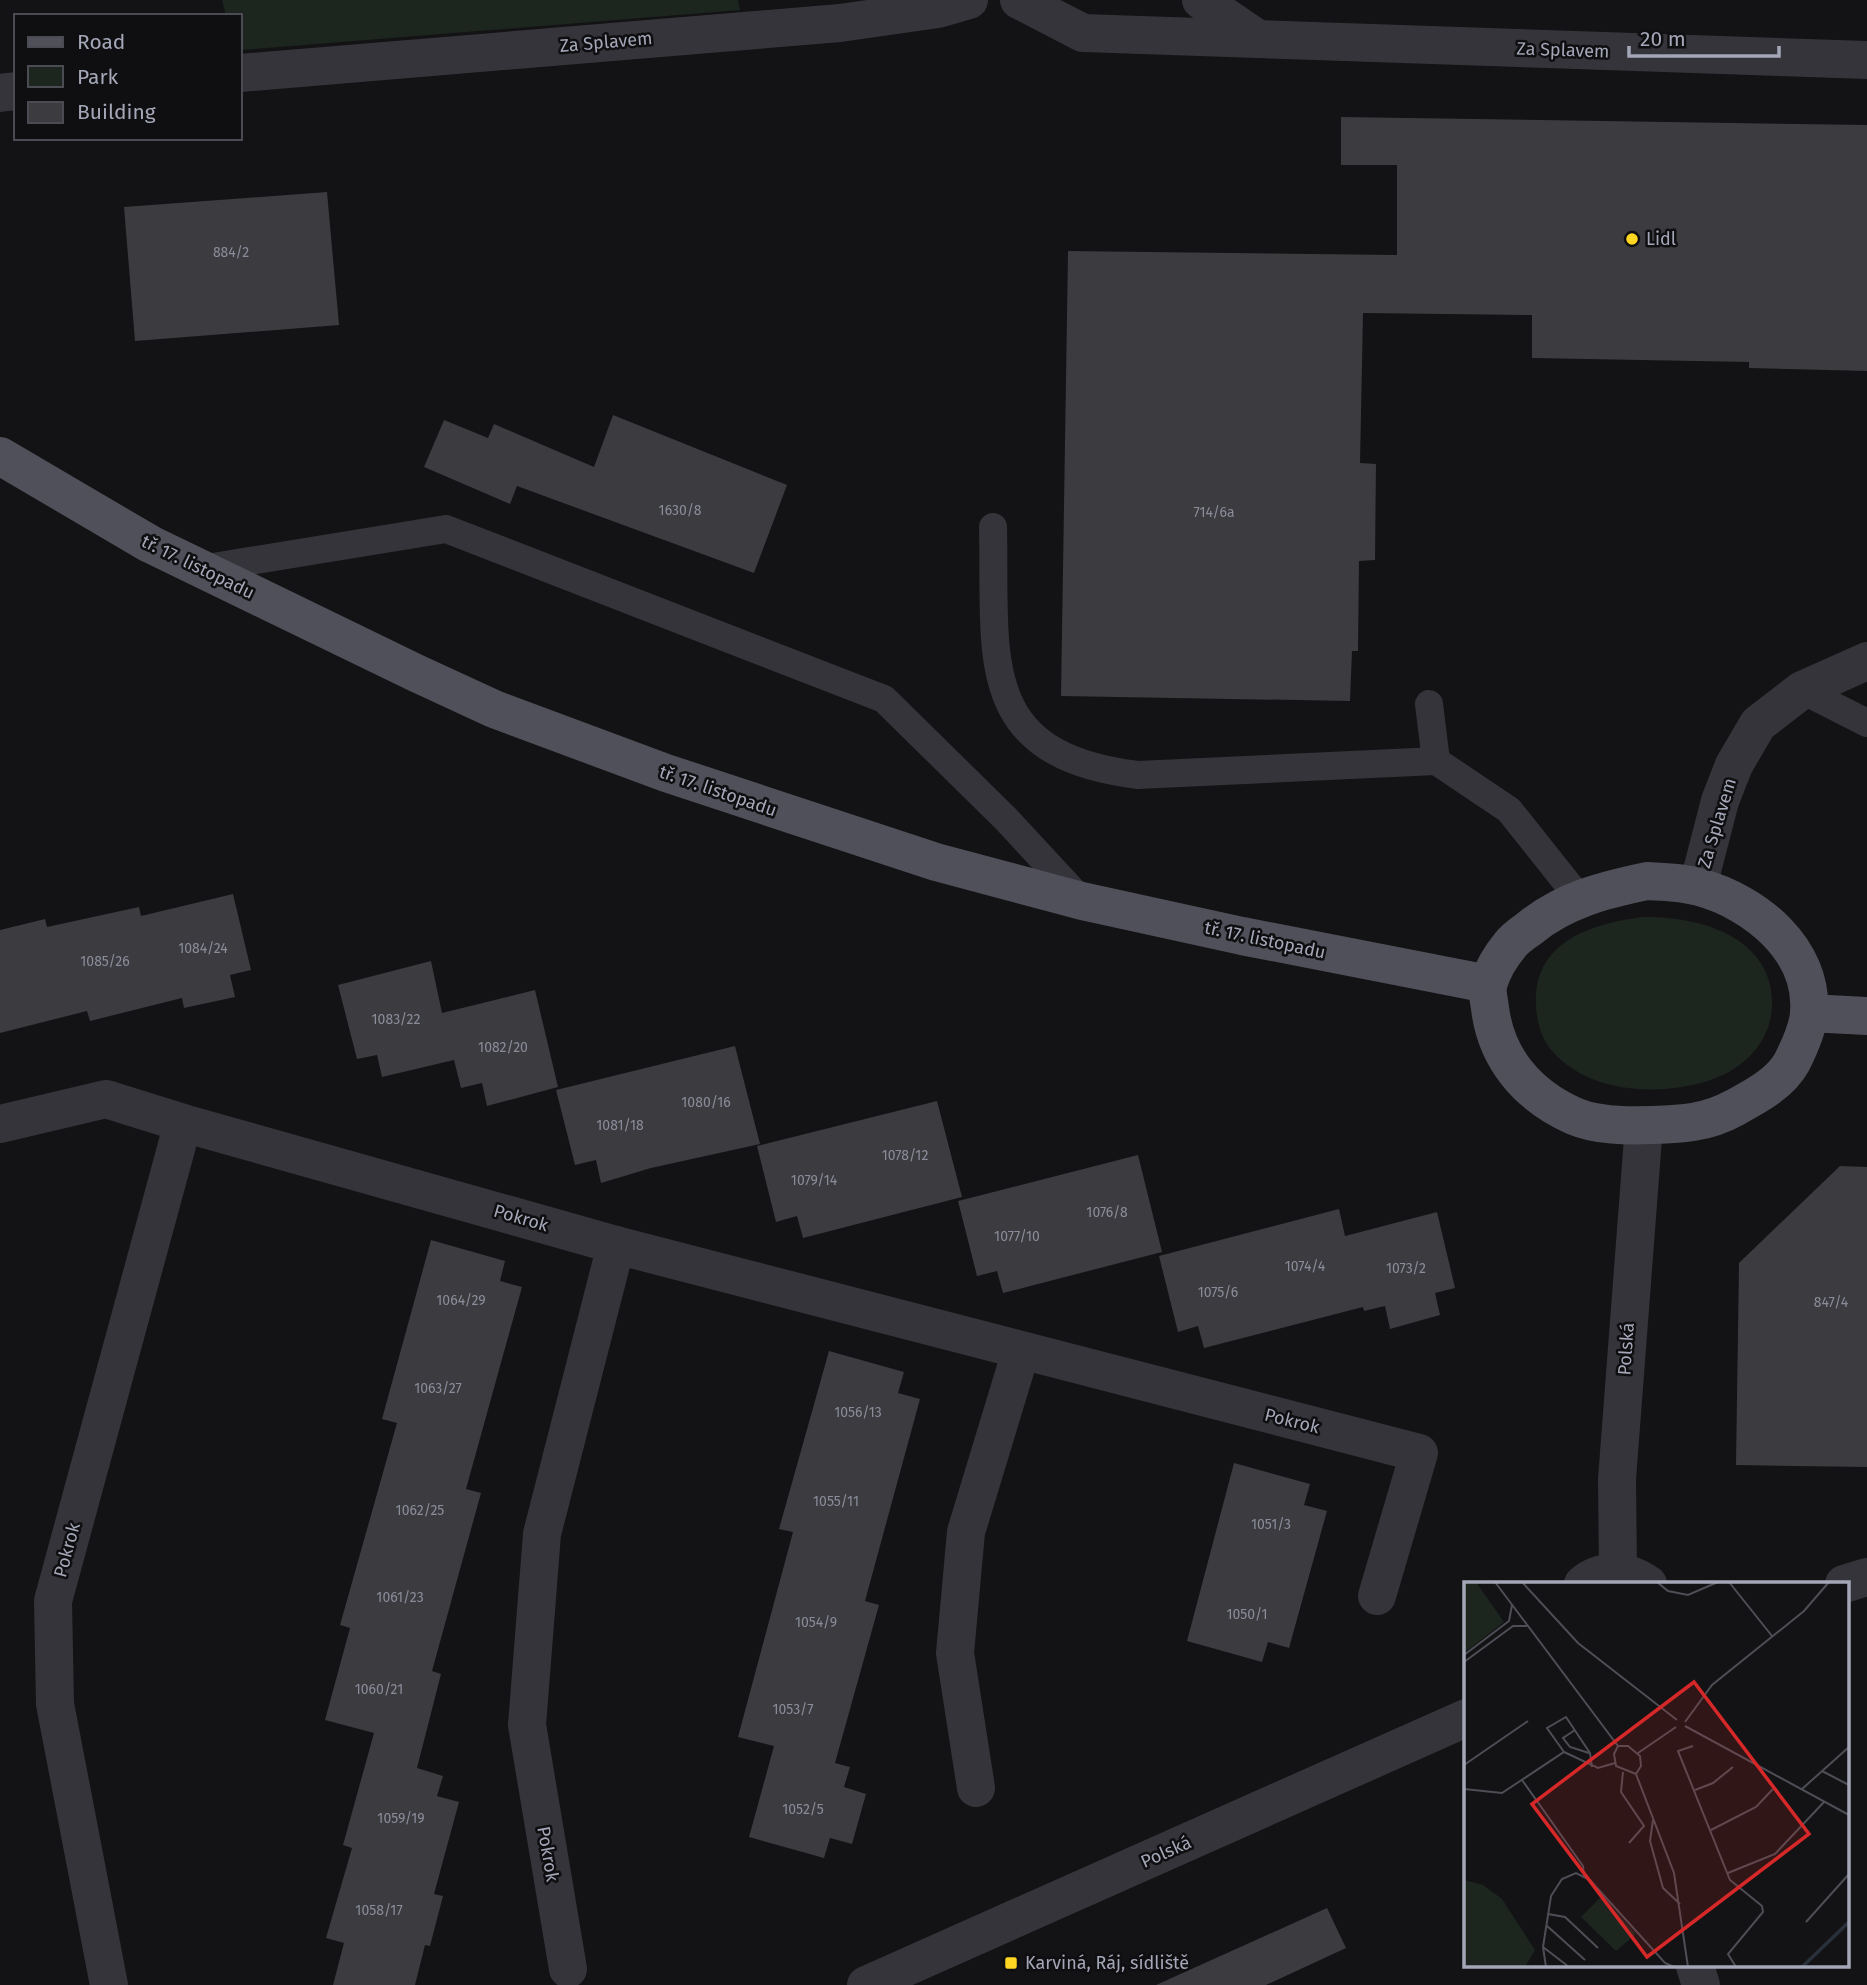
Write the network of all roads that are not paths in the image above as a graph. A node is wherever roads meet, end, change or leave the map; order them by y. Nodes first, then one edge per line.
1 (970, 0) edge
2 (1019, 0) edge
3 (1201, 0) edge
4 (1258, 39) junction
5 (1867, 60) edge
6 (242, 73) edge
7 (0, 456) edge
8 (993, 527) dead end
9 (201, 569) junction
10 (1867, 661) edge
11 (1802, 690) junction
12 (1429, 704) dead end
13 (1867, 723) edge
14 (1436, 761) junction
15 (1698, 887) junction
16 (1579, 898) junction
17 (1082, 901) junction
18 (1488, 984) junction
19 (1809, 1013) junction
20 (1867, 1016) edge
21 (183, 1123) junction
22 (0, 1124) edge
23 (1644, 1125) junction
24 (617, 1245) junction
25 (1021, 1351) junction
26 (1867, 1577) edge
27 (1633, 1578) edge
28 (1587, 1582) edge
29 (1850, 1582) edge
30 (1377, 1597) dead end
31 (1464, 1719) edge
32 (976, 1788) dead end
33 (1696, 1968) edge
34 (568, 1969) dead end
35 (110, 1985) edge
36 (866, 1985) edge
37 (1701, 1985) edge

1 - 6 street, Za Splavem
2 - 4 street, Za Splavem
3 - 4 street
4 - 5 street, Za Splavem
7 - 9 main road, tř. 17. listopadu
8 - 14 lane
9 - 17 main road, tř. 17. listopadu
9 - 17 lane
10 - 11 street, Za Splavem
11 - 13 lane
11 - 15 street, Za Splavem
12 - 14 lane
14 - 16 lane
15 - 16 main road
15 - 19 main road
16 - 18 main road
17 - 18 main road, tř. 17. listopadu
18 - 23 main road
19 - 20 main road
19 - 23 main road
21 - 22 street, Pokrok
21 - 24 street, Pokrok
21 - 35 street, Pokrok
23 - 27 street, Polská
24 - 25 street, Pokrok
24 - 34 street, Pokrok
25 - 30 street, Pokrok
25 - 32 street
26 - 29 street
27 - 28 street
31 - 36 street, Polská
33 - 37 street

